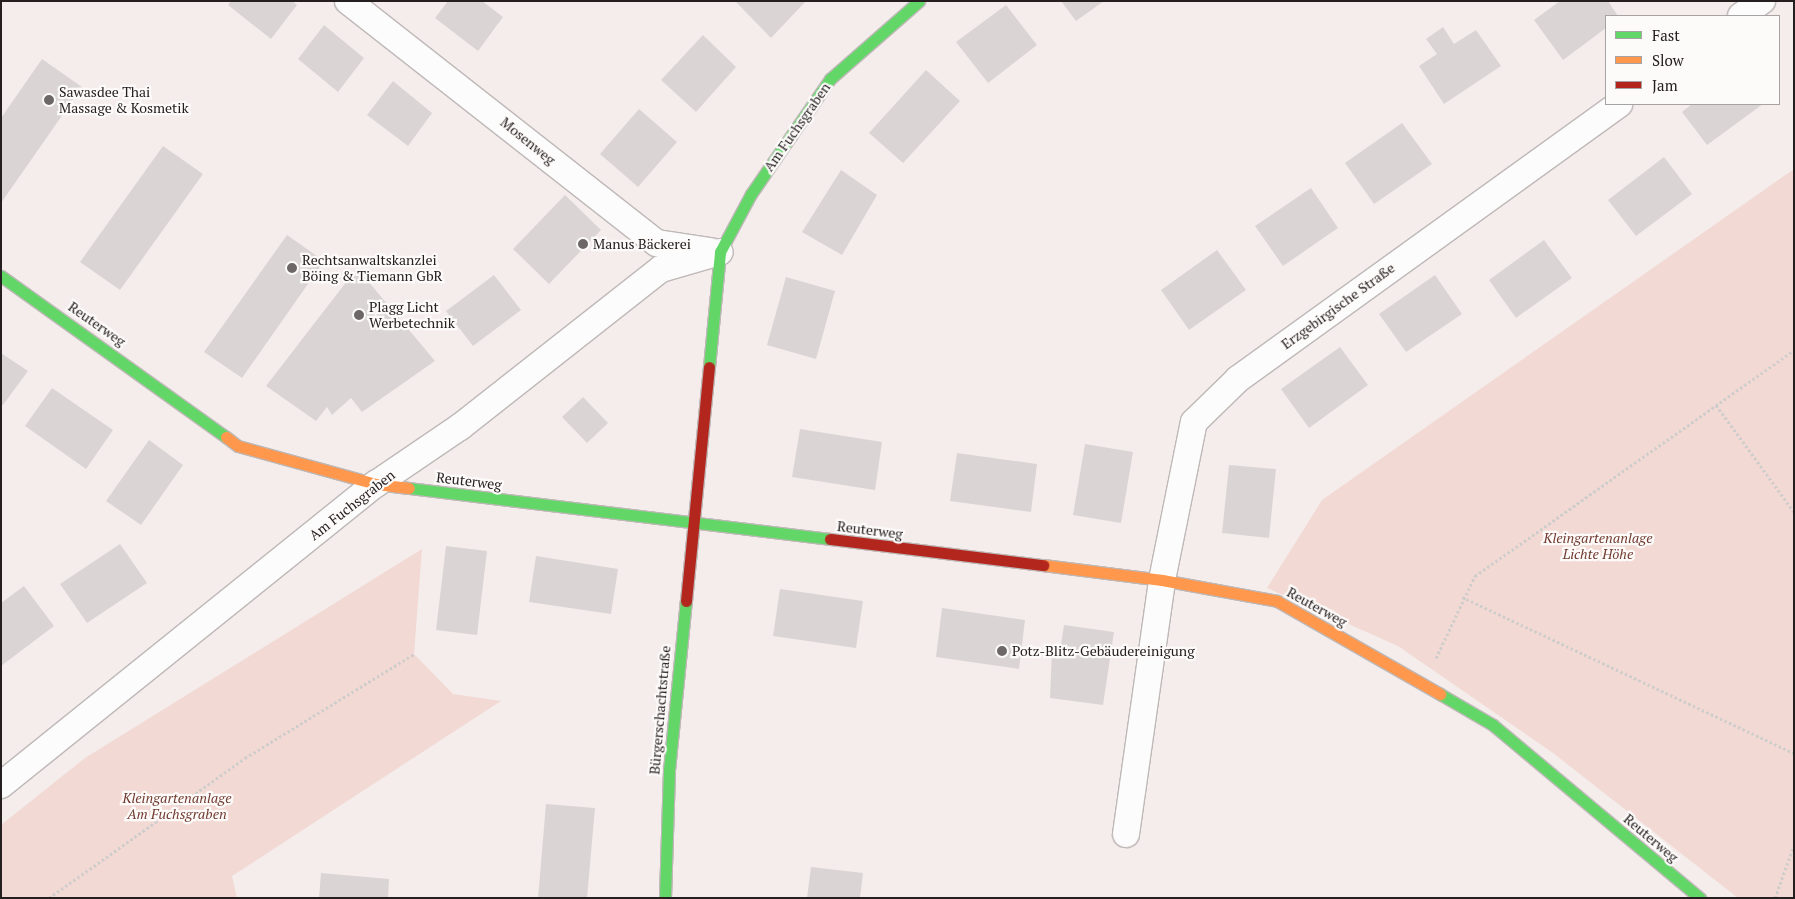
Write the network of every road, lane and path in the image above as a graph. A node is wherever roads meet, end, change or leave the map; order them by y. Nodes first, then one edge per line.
1 (348, 1) edge
2 (919, 1) edge
3 (1762, 1) edge
4 (1742, 15) edge
5 (1619, 105) edge
6 (720, 252) junction
7 (1, 276) edge
8 (1794, 350) edge
9 (1716, 405) junction
10 (376, 484) junction
11 (1794, 512) edge
12 (692, 524) junction
13 (1162, 580) junction
14 (1462, 598) junction
15 (414, 654) dead end
16 (1424, 683) junction
17 (1794, 753) edge
18 (1, 785) edge
19 (1126, 834) dead end
20 (1794, 845) edge
21 (48, 898) edge
22 (665, 898) edge
23 (1700, 898) edge
24 (1775, 898) edge

1 - 6 street, Mosenweg
2 - 6 street, Am Fuchsgraben
3 - 4 street
5 - 13 street, Erzgebirgische Straße
6 - 10 street, Am Fuchsgraben
6 - 12 street, Am Fuchsgraben
7 - 10 street, Reuterweg
8 - 9 path
9 - 11 path
9 - 14 path
10 - 12 street, Reuterweg
10 - 18 street, Am Fuchsgraben
12 - 13 street, Reuterweg
12 - 22 street, Bürgerschachtstraße
13 - 16 street, Reuterweg
13 - 19 street, Erzgebirgische Straße
14 - 16 path
14 - 17 path
15 - 21 path
16 - 23 street, Reuterweg
20 - 24 path

